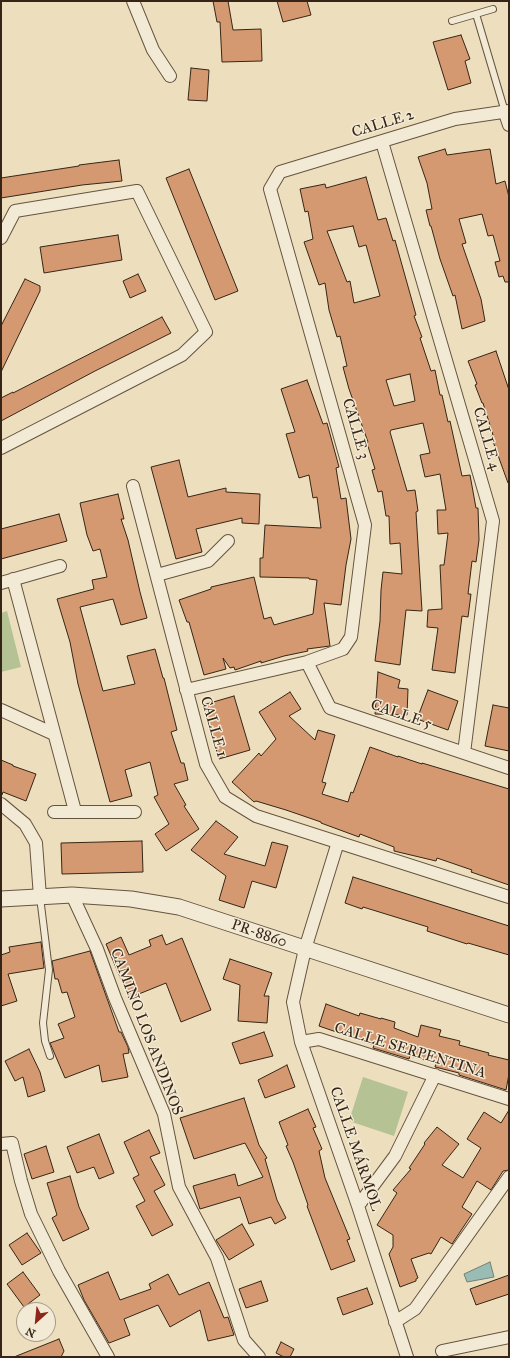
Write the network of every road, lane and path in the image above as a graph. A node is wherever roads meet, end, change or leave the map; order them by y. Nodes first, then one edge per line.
1 (133, 1) edge
2 (493, 9) dead end
3 (476, 14) junction
4 (452, 22) dead end
5 (170, 76) dead end
6 (507, 112) edge
7 (509, 124) edge
8 (382, 142) junction
9 (274, 183) joint
10 (1, 238) edge
11 (1, 448) edge
12 (133, 486) dead end
13 (228, 541) dead end
14 (60, 566) dead end
15 (157, 575) junction
16 (7, 581) edge
17 (307, 662) junction
18 (186, 690) junction
19 (1, 710) edge
20 (54, 734) junction
21 (464, 753) junction
22 (509, 768) edge
23 (1, 804) edge
24 (75, 811) junction
25 (54, 812) dead end
26 (134, 812) dead end
27 (338, 842) junction
28 (72, 895) junction
29 (40, 897) junction
30 (509, 897) edge
31 (1, 899) edge
32 (305, 949) junction
33 (509, 1015) edge
34 (302, 1042) junction
35 (50, 1056) dead end
36 (435, 1075) junction
37 (509, 1099) edge
38 (6, 1143) edge
39 (509, 1177) edge
40 (358, 1206) junction
41 (395, 1322) junction
42 (509, 1337) edge
43 (442, 1351) dead end
44 (108, 1357) edge
45 (259, 1357) edge
46 (407, 1357) edge

1 - 5 street
2 - 3 lane
3 - 4 lane
3 - 6 lane
6 - 7 street
6 - 8 street, CALLE 2
8 - 9 street, CALLE 2
8 - 21 street, CALLE 4
9 - 17 street, CALLE 3
10 - 11 street
12 - 15 street, CALLE 1
13 - 15 street
14 - 16 street
15 - 18 street, CALLE 1
16 - 20 street
17 - 18 street, CALLE 3
17 - 21 street, CALLE 5
18 - 27 street, CALLE 1
19 - 20 street
20 - 24 street
21 - 22 street, CALLE 5
23 - 29 street
24 - 25 street
24 - 26 street
27 - 30 street, CALLE 1
27 - 32 street, CALLE MÁRMOL
28 - 29 street, PR-8860 / PR-8860
28 - 32 street, PR-8860 / PR-8860
28 - 45 street, CAMINO LOS ANDINOS
29 - 31 street, PR-8860 / PR-8860
29 - 35 lane
32 - 33 street, PR-8860 / PR-8860
32 - 34 street, CALLE MÁRMOL
34 - 36 street, CALLE SERPENTINA
34 - 40 street, CALLE MÁRMOL
36 - 37 street, CALLE SERPENTINA
36 - 40 street
38 - 44 street
39 - 41 street
40 - 41 street, CALLE MÁRMOL
41 - 46 street, CALLE MÁRMOL
42 - 43 street

